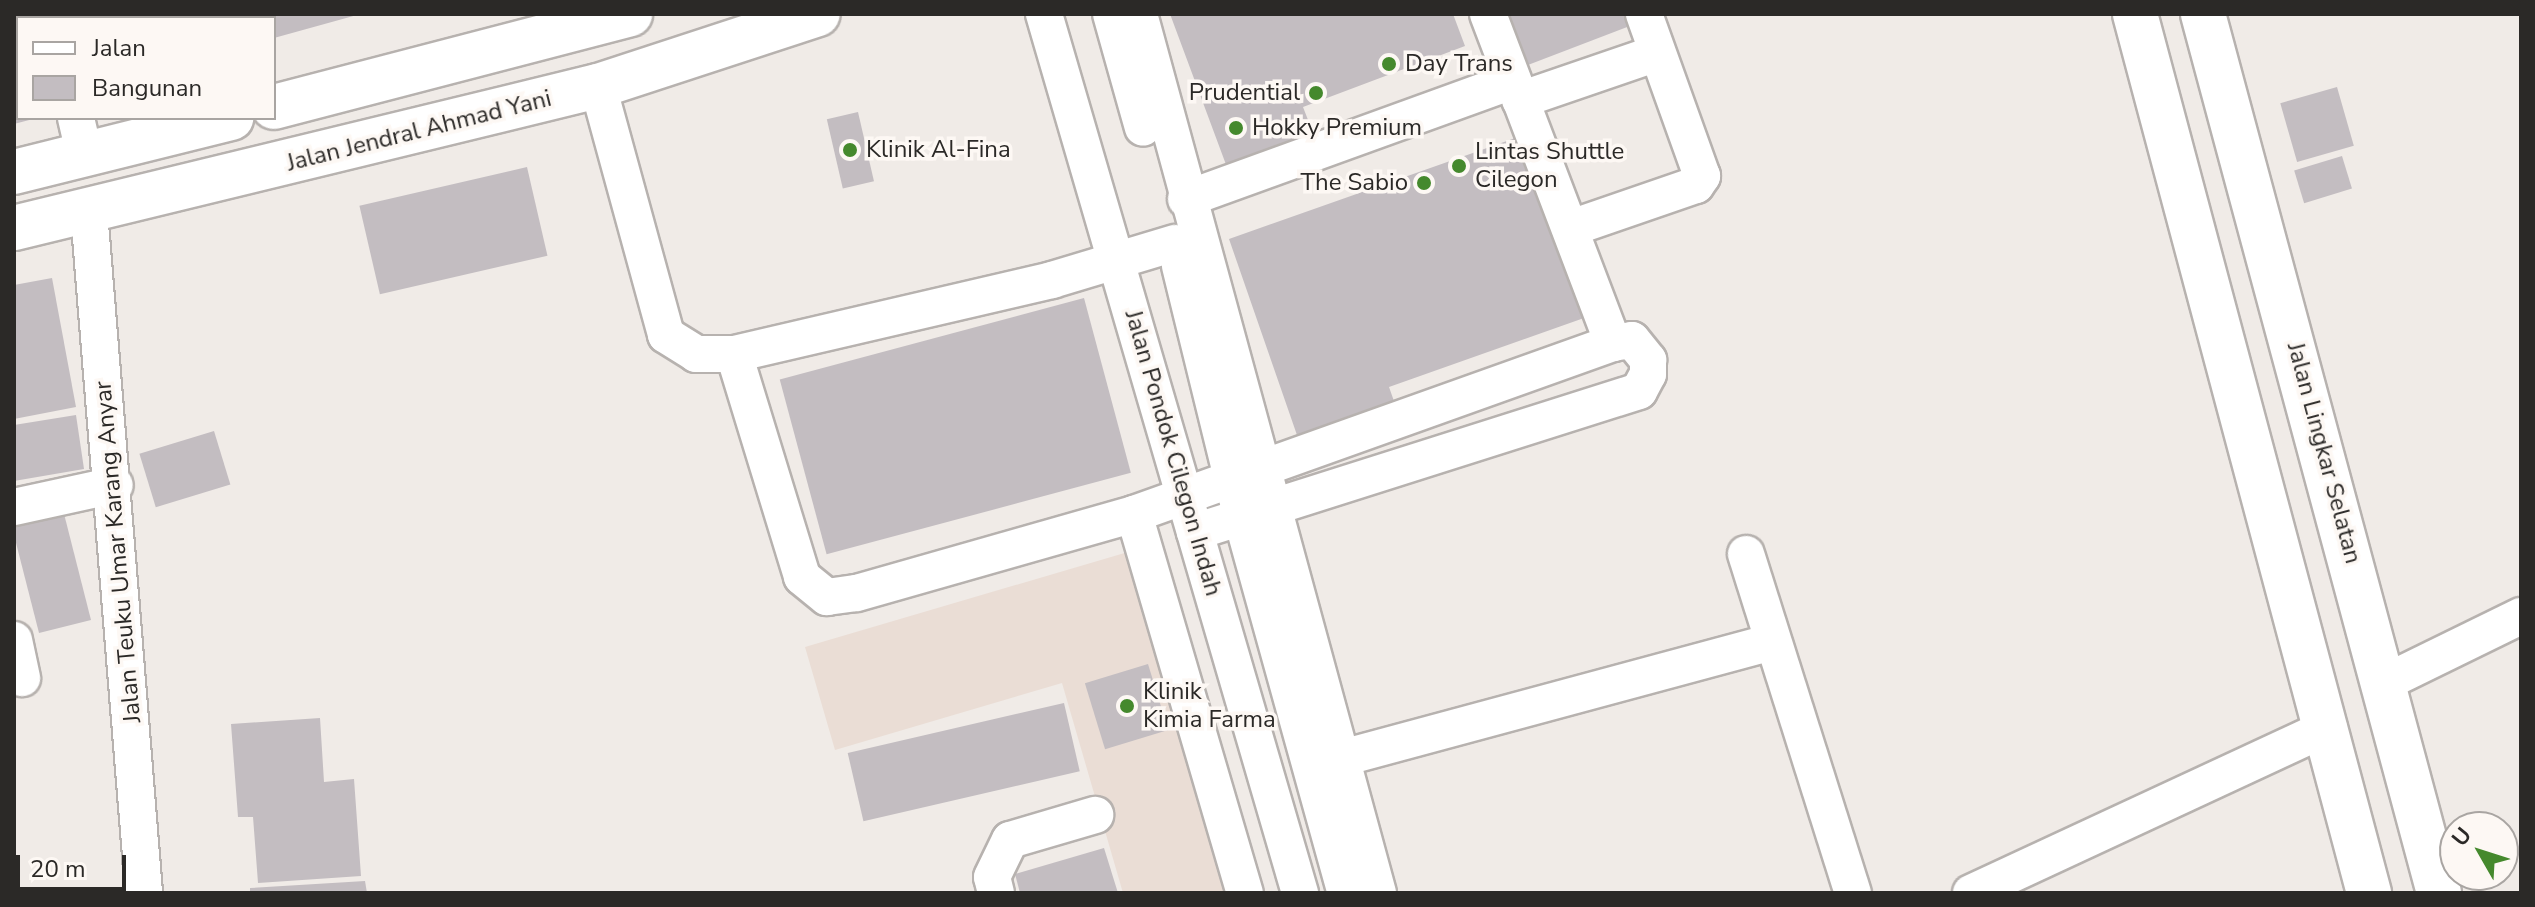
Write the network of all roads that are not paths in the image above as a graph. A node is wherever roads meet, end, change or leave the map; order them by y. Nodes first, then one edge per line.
1 (630, 14) edge
2 (818, 14) edge
3 (1044, 14) edge
4 (1111, 14) edge
5 (1139, 14) edge
6 (1488, 14) edge
7 (1644, 14) edge
8 (2135, 14) edge
9 (2203, 14) edge
10 (1657, 53) junction
11 (598, 86) junction
12 (1516, 90) junction
13 (276, 106) edge
14 (215, 120) edge
15 (80, 137) edge
16 (14, 172) edge
17 (1186, 199) junction
18 (89, 212) junction
19 (14, 228) edge
20 (1571, 228) junction
21 (1175, 243) junction
22 (1118, 259) junction
23 (1613, 343) junction
24 (734, 354) junction
25 (1248, 475) junction
26 (115, 485) junction
27 (1184, 494) junction
28 (14, 507) edge
29 (1134, 514) junction
30 (1258, 514) junction
31 (1195, 532) junction
32 (1746, 554) dead end
33 (2521, 616) edge
34 (14, 640) edge
35 (1773, 642) junction
36 (22, 678) dead end
37 (2386, 682) junction
38 (2328, 727) junction
39 (1326, 762) junction
40 (1095, 815) dead end
41 (134, 891) edge
42 (996, 893) edge
43 (1245, 893) edge
44 (1300, 893) edge
45 (1346, 893) edge
46 (1378, 893) edge
47 (1853, 893) edge
48 (1971, 893) edge
49 (2369, 893) edge
50 (2439, 893) edge

1 - 13 highway
2 - 11 highway, Jalan Jendral Ahmad Yani
3 - 22 street, Jalan Pondok Cilegon Indah
4 - 21 street, Jalan Pondok Cilegon Indah
5 - 17 street
6 - 12 street
7 - 10 street
8 - 38 highway
9 - 37 highway, Jalan Lingkar Selatan
10 - 12 street
10 - 20 street
11 - 18 highway, Jalan Jendral Ahmad Yani
11 - 24 street
12 - 17 street
12 - 20 street
14 - 15 highway
15 - 16 highway
17 - 25 street
18 - 19 highway, Jalan Jendral Ahmad Yani
18 - 26 street, Jalan Teuku Umar Karang Anyar
20 - 23 street
21 - 22 street
21 - 25 street, Jalan Pondok Cilegon Indah
22 - 24 street
22 - 27 street, Jalan Pondok Cilegon Indah
23 - 25 street
23 - 30 street
24 - 29 street
25 - 27 street
25 - 30 street, Jalan Pondok Cilegon Indah
26 - 28 street
26 - 41 street, Jalan Teuku Umar Karang Anyar
27 - 29 street
27 - 31 street, Jalan Pondok Cilegon Indah
29 - 43 street
30 - 31 street
30 - 39 street, Jalan Pondok Cilegon Indah
31 - 44 street, Jalan Pondok Cilegon Indah
32 - 35 street
33 - 37 street
34 - 36 street
35 - 39 street
35 - 47 street
37 - 50 highway, Jalan Lingkar Selatan
38 - 48 street
38 - 49 highway
39 - 45 street, Jalan Pondok Cilegon Indah
39 - 46 street
40 - 42 street

